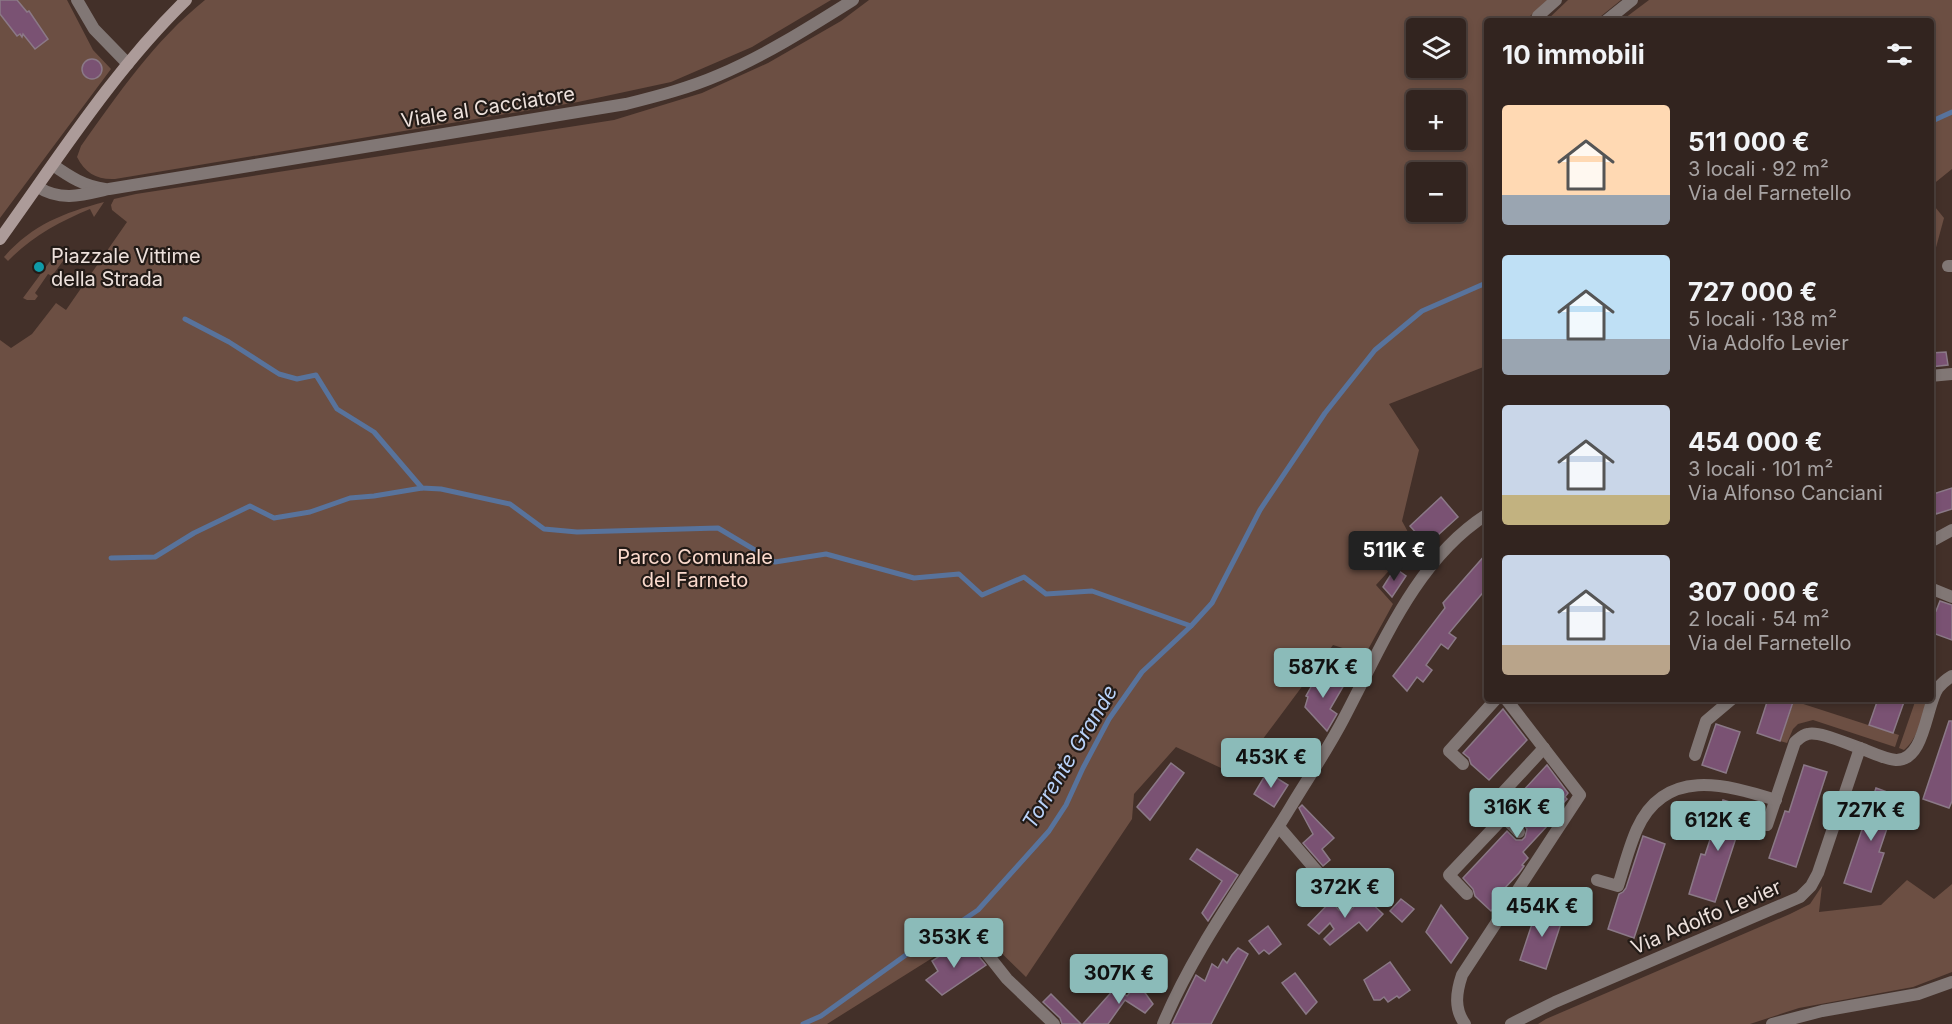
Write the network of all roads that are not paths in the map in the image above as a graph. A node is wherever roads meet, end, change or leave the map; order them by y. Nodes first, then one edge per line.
1 (77, 0) edge
2 (186, 0) edge
3 (853, 0) edge
4 (1556, 0) edge
5 (1632, 0) edge
6 (1537, 18) edge
7 (1610, 18) edge
8 (128, 64) junction
9 (53, 165) junction
10 (38, 187) junction
11 (109, 189) junction
12 (0, 239) edge
13 (1952, 374) edge
14 (1934, 376) edge
15 (1484, 517) edge
16 (1952, 530) edge
17 (1934, 540) edge
18 (1934, 590) edge
19 (1952, 597) edge
20 (1952, 676) edge
21 (1934, 688) edge
22 (1493, 702) edge
23 (1508, 702) edge
24 (1728, 702) edge
25 (1930, 702) edge
26 (1544, 748) junction
27 (1860, 748) junction
28 (1695, 755) dead end
29 (1462, 764) dead end
30 (1776, 800) junction
31 (1504, 817) junction
32 (1767, 825) dead end
33 (1279, 827) junction
34 (1519, 832) dead end
35 (1597, 880) dead end
36 (1467, 894) dead end
37 (1345, 904) dead end
38 (969, 931) dead end
39 (1952, 982) edge
40 (1054, 1024) edge
41 (1162, 1024) edge
42 (1466, 1024) edge
43 (1511, 1024) edge
44 (1772, 1024) edge

1 - 8 street
2 - 8 main road
3 - 11 street, Viale al Cacciatore
4 - 6 street
5 - 7 street
8 - 9 main road
9 - 10 main road
9 - 11 street
10 - 11 street
10 - 12 main road
13 - 14 street
15 - 33 street
16 - 17 street
18 - 19 street
20 - 21 street
22 - 29 street
23 - 26 street
24 - 28 street
25 - 27 street
26 - 31 street
26 - 42 street
27 - 30 street
27 - 43 street, Via Adolfo Levier
30 - 32 street
30 - 35 street
31 - 34 street
31 - 36 street
33 - 37 street
33 - 41 street
38 - 40 street
39 - 44 street

